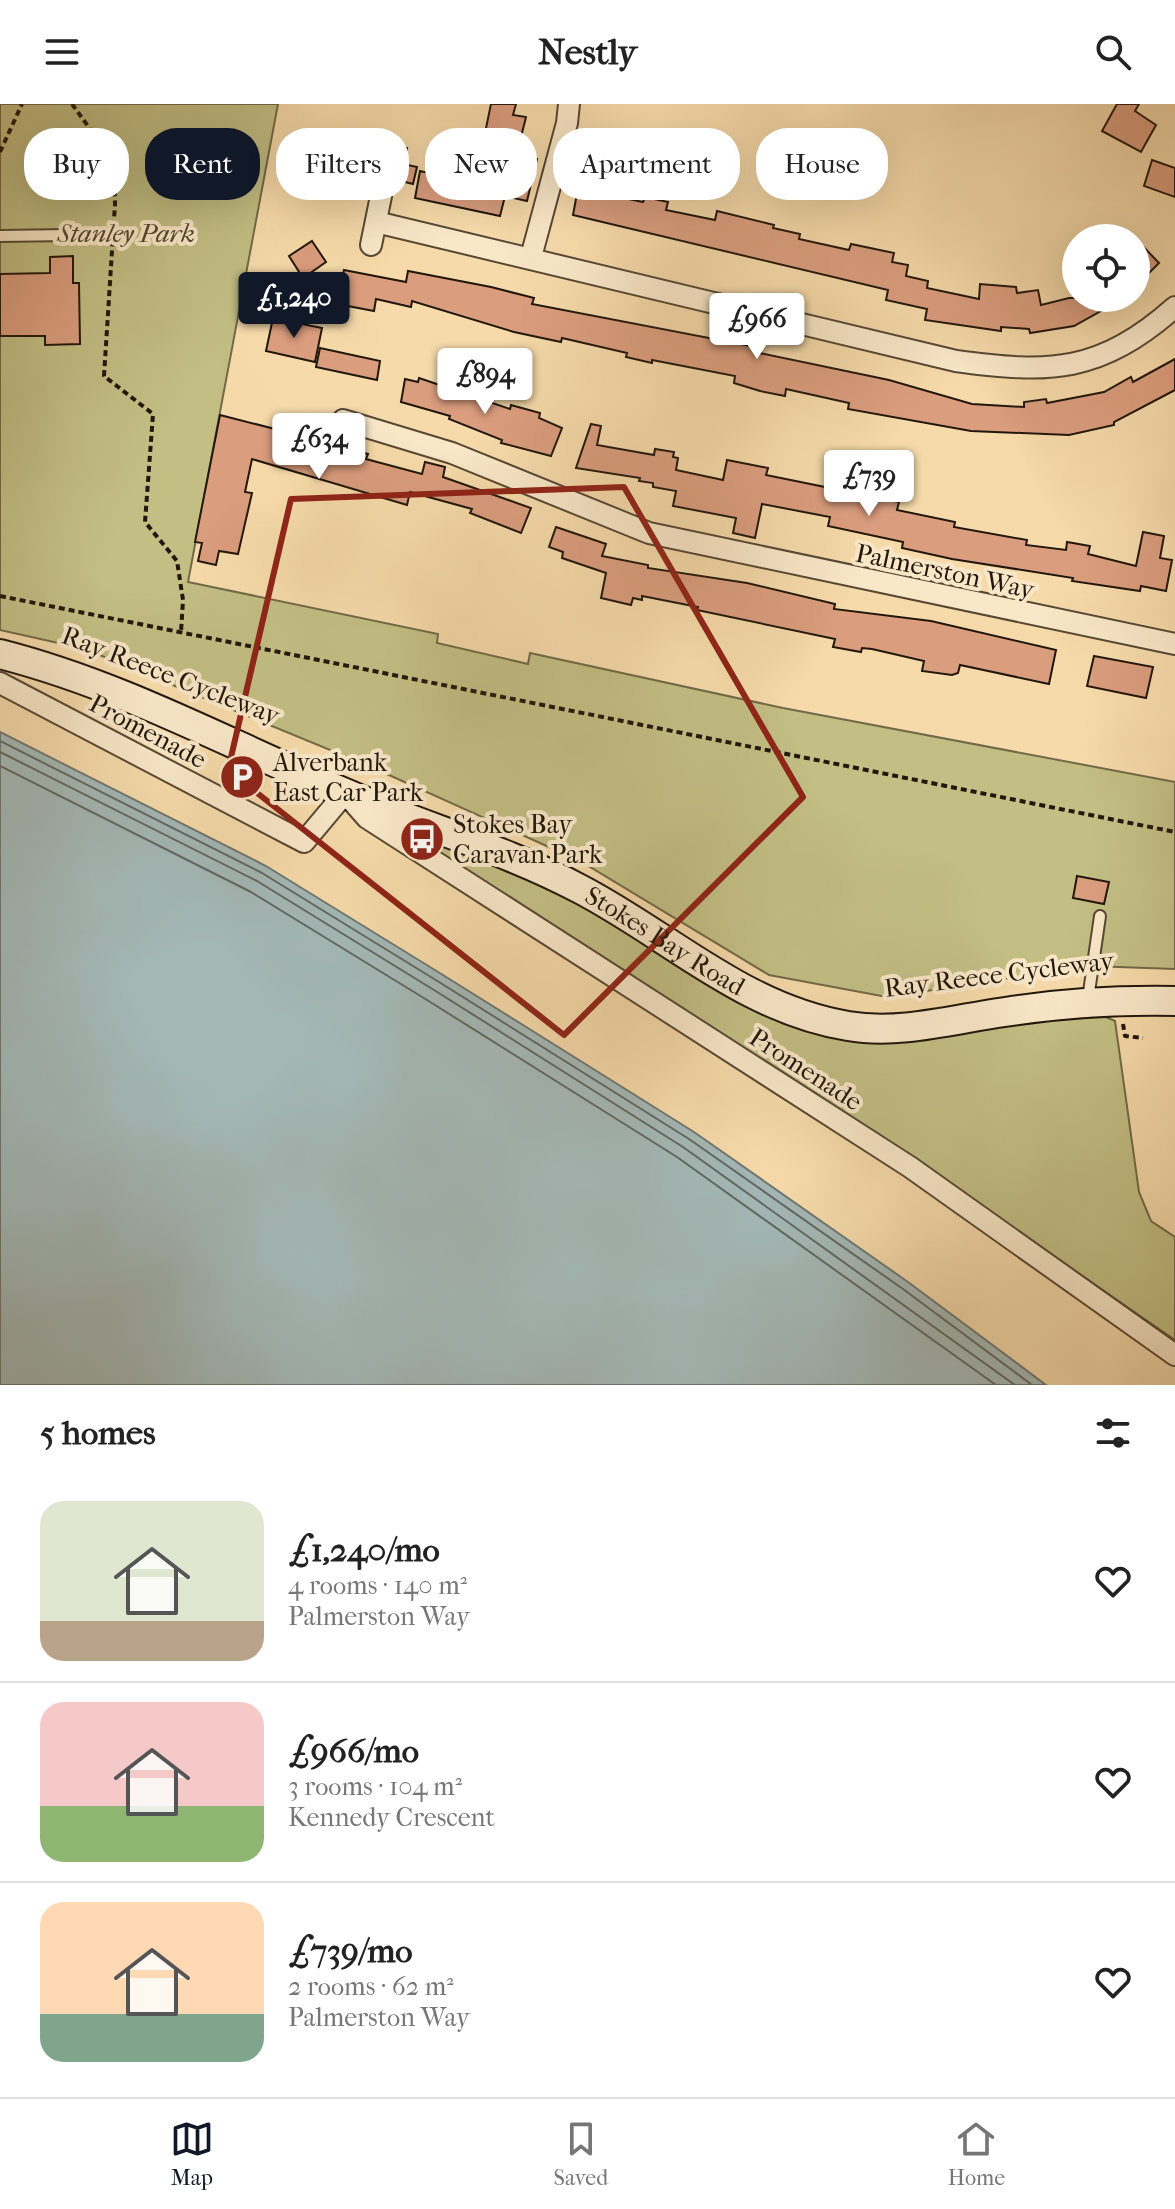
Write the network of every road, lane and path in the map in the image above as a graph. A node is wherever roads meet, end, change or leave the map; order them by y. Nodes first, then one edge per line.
1 (22, 104) edge
2 (72, 104) edge
3 (569, 104) edge
4 (0, 152) edge
5 (380, 200) edge
6 (376, 222) junction
7 (68, 235) dead end
8 (0, 236) edge
9 (371, 245) dead end
10 (531, 257) junction
11 (1175, 307) edge
12 (343, 420) dead end
13 (0, 596) edge
14 (181, 632) junction
15 (1175, 644) edge
16 (0, 654) edge
17 (0, 683) edge
18 (345, 793) junction
19 (1175, 832) edge
20 (1100, 916) dead end
21 (1088, 1001) junction
22 (1175, 1001) edge
23 (1122, 1020) dead end
24 (1143, 1038) dead end
25 (1175, 1355) edge

1 - 4 path
2 - 14 path
3 - 10 street
5 - 6 street
6 - 9 street
6 - 10 street
7 - 8 lane
10 - 11 street
12 - 15 street, Palmerston Way
13 - 14 path
14 - 19 path
16 - 18 street, Stokes Bay Road
17 - 18 street, Promenade
18 - 21 street, Stokes Bay Road
18 - 25 street, Promenade
20 - 21 lane
21 - 22 street, Stokes Bay Road
23 - 24 path

